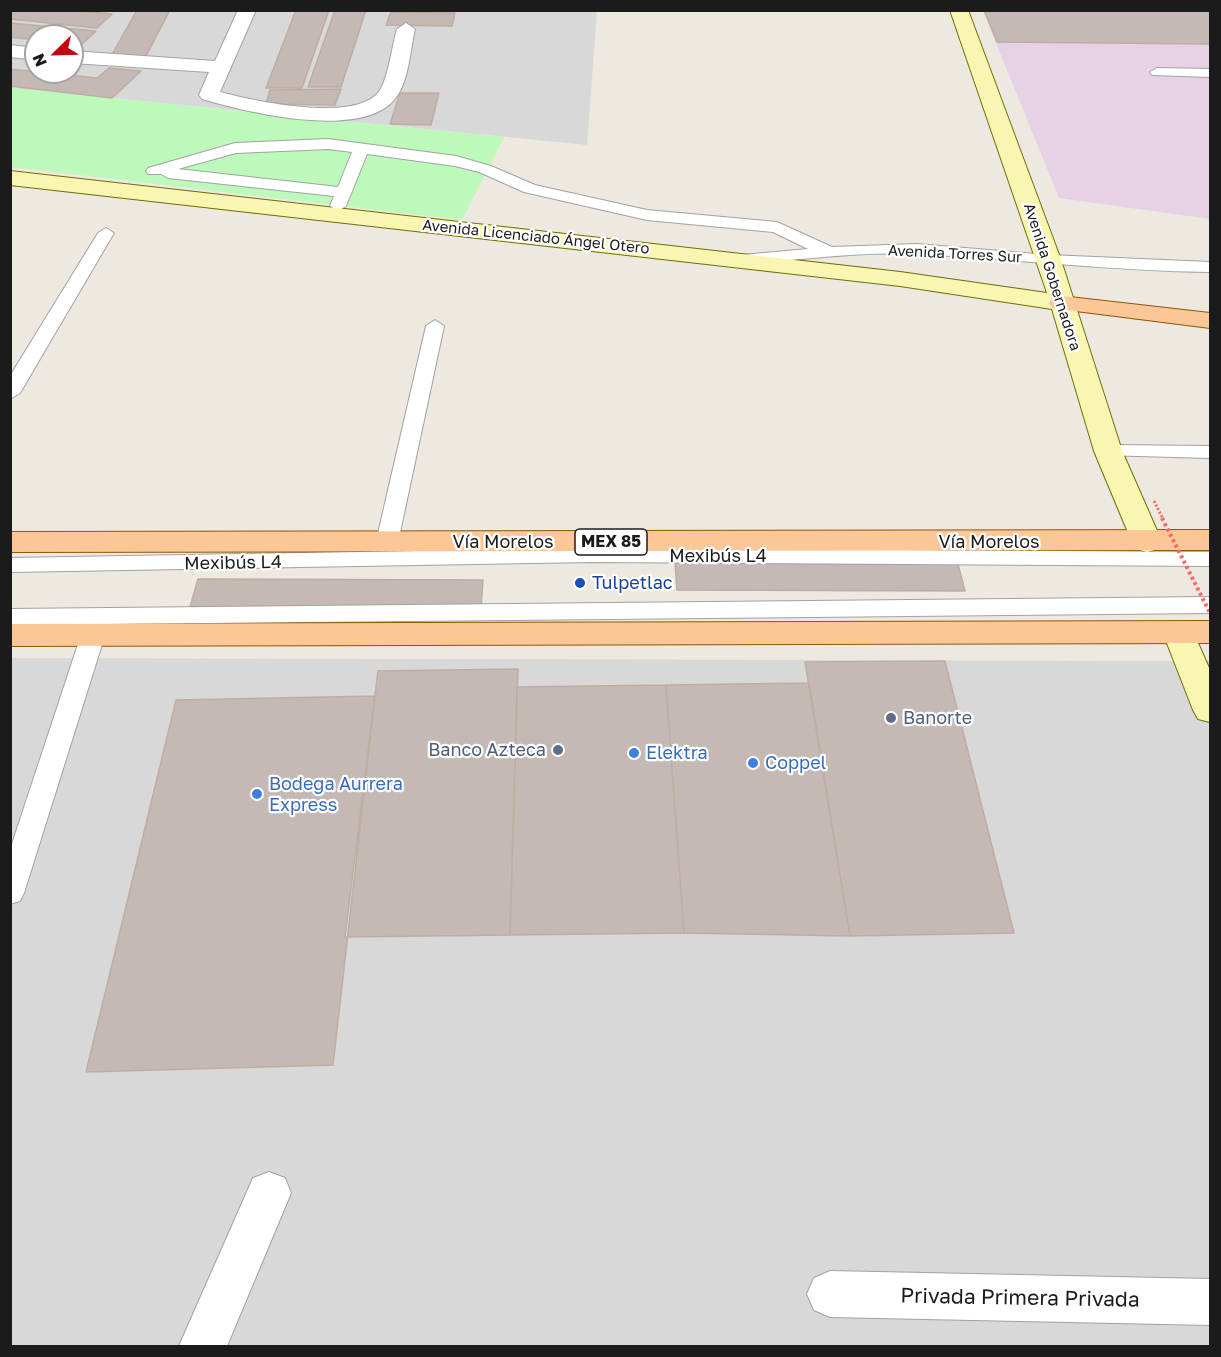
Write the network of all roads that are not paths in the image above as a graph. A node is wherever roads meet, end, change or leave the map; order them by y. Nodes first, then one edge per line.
1 (247, 10) edge
2 (949, 10) edge
3 (960, 11) edge
4 (406, 29) dead end
5 (84, 58) edge
6 (222, 67) junction
7 (1157, 72) dead end
8 (1210, 73) edge
9 (262, 147) junction
10 (361, 148) junction
11 (10, 178) edge
12 (243, 180) junction
13 (342, 192) junction
14 (229, 203) junction
15 (336, 214) junction
16 (106, 233) dead end
17 (829, 252) junction
18 (736, 260) junction
19 (1049, 260) junction
20 (1210, 267) edge
21 (1061, 303) junction
22 (1209, 324) edge
23 (435, 326) dead end
24 (10, 393) edge
25 (1108, 451) junction
26 (1210, 452) edge
27 (1210, 540) edge
28 (10, 542) edge
29 (387, 542) junction
30 (1147, 542) junction
31 (1210, 559) edge
32 (10, 565) edge
33 (1210, 605) edge
34 (10, 617) edge
35 (1195, 632) edge
36 (10, 635) edge
37 (93, 635) junction
38 (1210, 710) edge
39 (10, 893) edge
40 (269, 1193) dead end
41 (831, 1294) dead end
42 (1210, 1302) edge
43 (203, 1347) edge

1 - 6 street
2 - 3 lane
3 - 19 main road, Avenida Gobernadora
4 - 6 street
5 - 6 street
7 - 8 lane
9 - 10 lane
9 - 12 lane
9 - 12 lane
10 - 13 lane
10 - 17 lane
11 - 14 main road, Avenida Licenciado Ángel Otero
12 - 13 lane
12 - 14 lane
13 - 15 lane
14 - 15 main road, Avenida Licenciado Ángel Otero
15 - 18 main road, Avenida Licenciado Ángel Otero
16 - 24 lane
17 - 18 lane, Avenida Torres Sur
17 - 19 lane, Avenida Torres Sur
18 - 21 main road, Avenida Licenciado Ángel Otero
19 - 20 lane, Avenida Torres Sur
19 - 21 main road, Avenida Gobernadora
21 - 22 main road
21 - 25 main road, Avenida Gobernadora
23 - 29 lane
25 - 26 lane
25 - 30 main road, Avenida Gobernadora
27 - 30 main road, Vía Morelos / MEX 85
28 - 29 main road, Vía Morelos / MEX 85
29 - 30 main road, Vía Morelos / MEX 85
31 - 32 lane, Mexibús L4
33 - 34 lane
35 - 37 main road
35 - 38 main road
36 - 37 main road
37 - 39 lane
40 - 43 street
41 - 42 street, Privada Primera Privada

